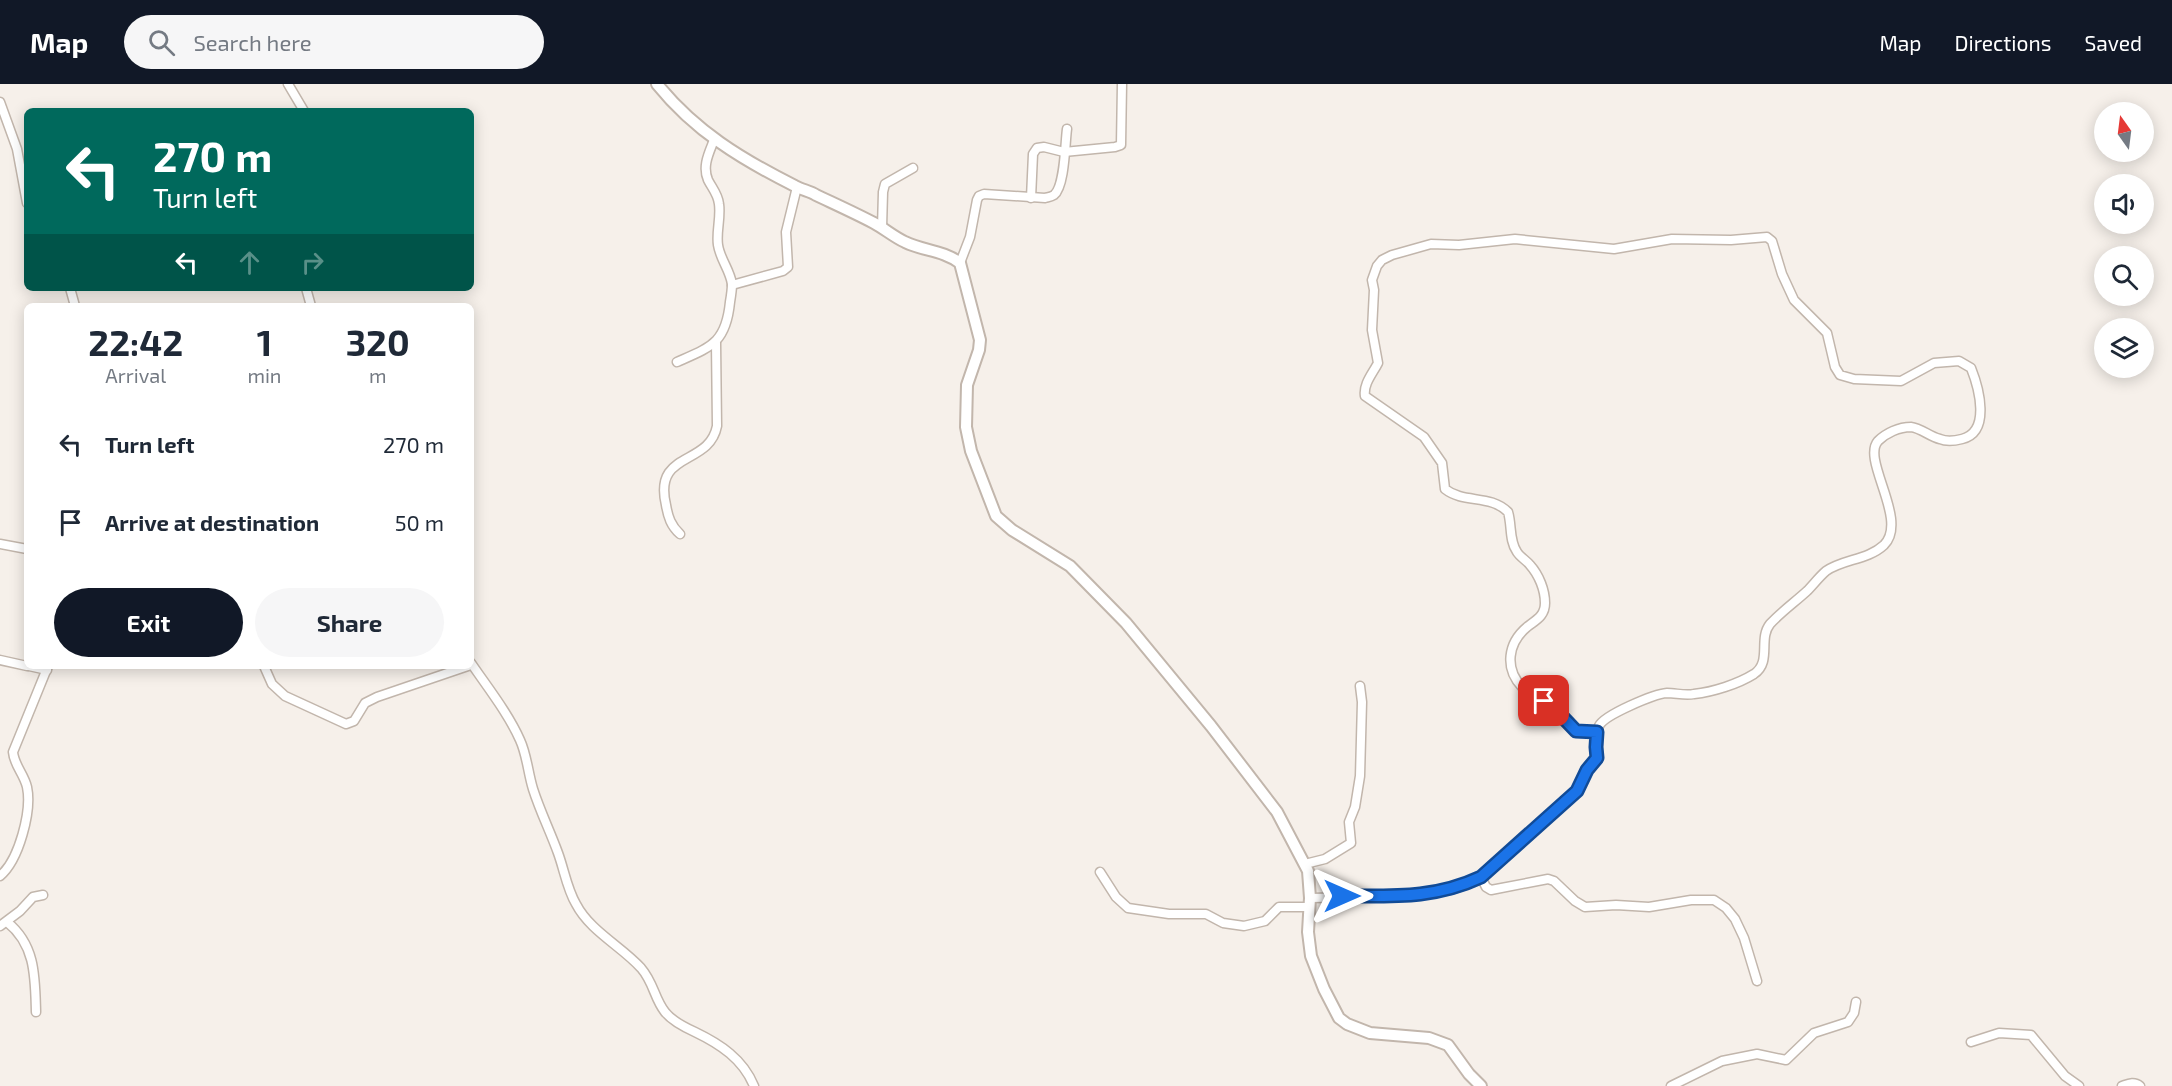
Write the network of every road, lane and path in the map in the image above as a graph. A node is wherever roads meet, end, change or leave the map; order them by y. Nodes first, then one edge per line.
1 (288, 84) edge
2 (657, 84) edge
3 (1122, 84) edge
4 (0, 102) edge
5 (302, 108) edge
6 (1067, 129) dead end
7 (714, 140) junction
8 (1064, 152) junction
9 (913, 168) dead end
10 (24, 187) edge
11 (797, 188) junction
12 (1031, 198) junction
13 (882, 228) junction
14 (960, 263) junction
15 (732, 285) junction
16 (716, 343) junction
17 (677, 362) dead end
18 (680, 534) dead end
19 (0, 544) edge
20 (24, 548) edge
21 (0, 660) edge
22 (24, 665) edge
23 (48, 669) edge
24 (265, 669) edge
25 (458, 669) edge
26 (473, 669) edge
27 (1360, 686) dead end
28 (1597, 732) junction
29 (1305, 864) junction
30 (1100, 872) dead end
31 (0, 876) edge
32 (1481, 877) junction
33 (43, 895) dead end
34 (1309, 902) junction
35 (3, 924) edge
36 (1757, 981) dead end
37 (1856, 1002) dead end
38 (36, 1012) dead end
39 (1971, 1042) dead end
40 (754, 1086) edge
41 (1481, 1086) edge
42 (1671, 1086) edge
43 (2079, 1086) edge
44 (2122, 1086) edge
45 (2140, 1086) edge

1 - 5 street
2 - 7 street
3 - 8 street
4 - 10 street
6 - 8 street
7 - 11 street
7 - 15 street
8 - 12 street
8 - 12 street
9 - 13 street
11 - 13 street
11 - 15 street
12 - 14 street
13 - 14 street
14 - 29 street
15 - 16 street
16 - 17 street
16 - 18 street
19 - 20 street
21 - 22 street
23 - 31 street
24 - 25 street
26 - 40 street
27 - 29 street
28 - 28 street
28 - 32 street
29 - 34 street
30 - 34 street
32 - 34 street
32 - 36 street
33 - 35 street
34 - 41 street
35 - 38 street
37 - 42 street
39 - 43 street
44 - 45 street

